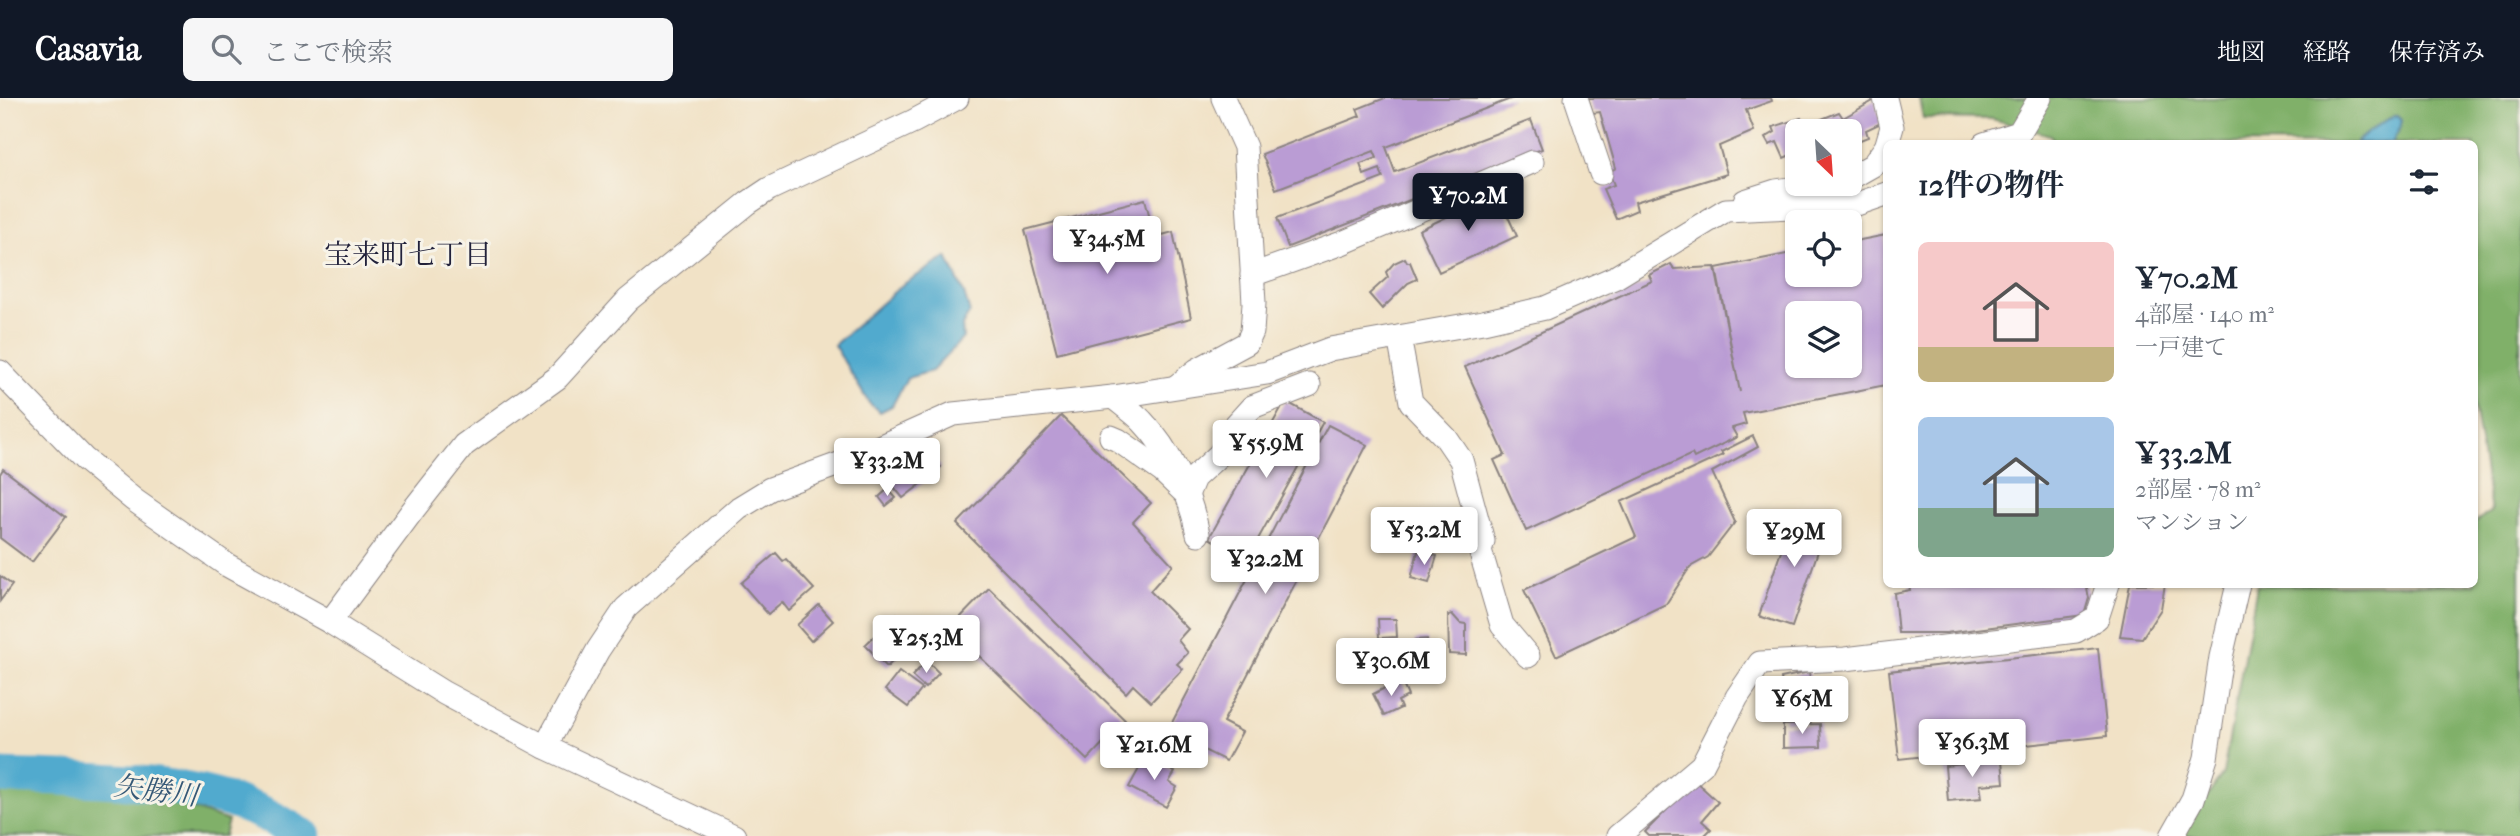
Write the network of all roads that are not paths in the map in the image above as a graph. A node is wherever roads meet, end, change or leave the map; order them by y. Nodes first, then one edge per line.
1 (957, 98) edge
2 (1223, 98) edge
3 (1576, 98) edge
4 (1885, 98) edge
5 (2040, 98) edge
6 (2023, 138) edge
7 (1888, 140) edge
8 (1883, 151) edge
9 (1532, 162) dead end
10 (1862, 171) edge
11 (1601, 173) dead end
12 (1785, 190) edge
13 (1883, 195) edge
14 (1726, 210) junction
15 (1252, 275) junction
16 (1399, 337) junction
17 (0, 372) edge
18 (1309, 385) dead end
19 (1173, 389) junction
20 (1112, 397) junction
21 (1111, 437) dead end
22 (1187, 495) junction
23 (1198, 534) dead end
24 (2107, 588) edge
25 (2237, 588) edge
26 (330, 622) junction
27 (1528, 656) dead end
28 (545, 747) junction
29 (734, 836) edge
30 (1618, 836) edge
31 (2172, 836) edge

1 - 26 street
2 - 15 street
3 - 11 street
4 - 7 street
5 - 6 street
8 - 10 street
9 - 15 street
12 - 14 street
13 - 14 street
14 - 16 street
15 - 19 street
16 - 19 street
16 - 27 street
17 - 26 street
18 - 22 street
19 - 20 street
20 - 22 street
20 - 28 street
21 - 22 street
22 - 23 street
24 - 30 street
25 - 31 street
26 - 28 street
28 - 29 street

